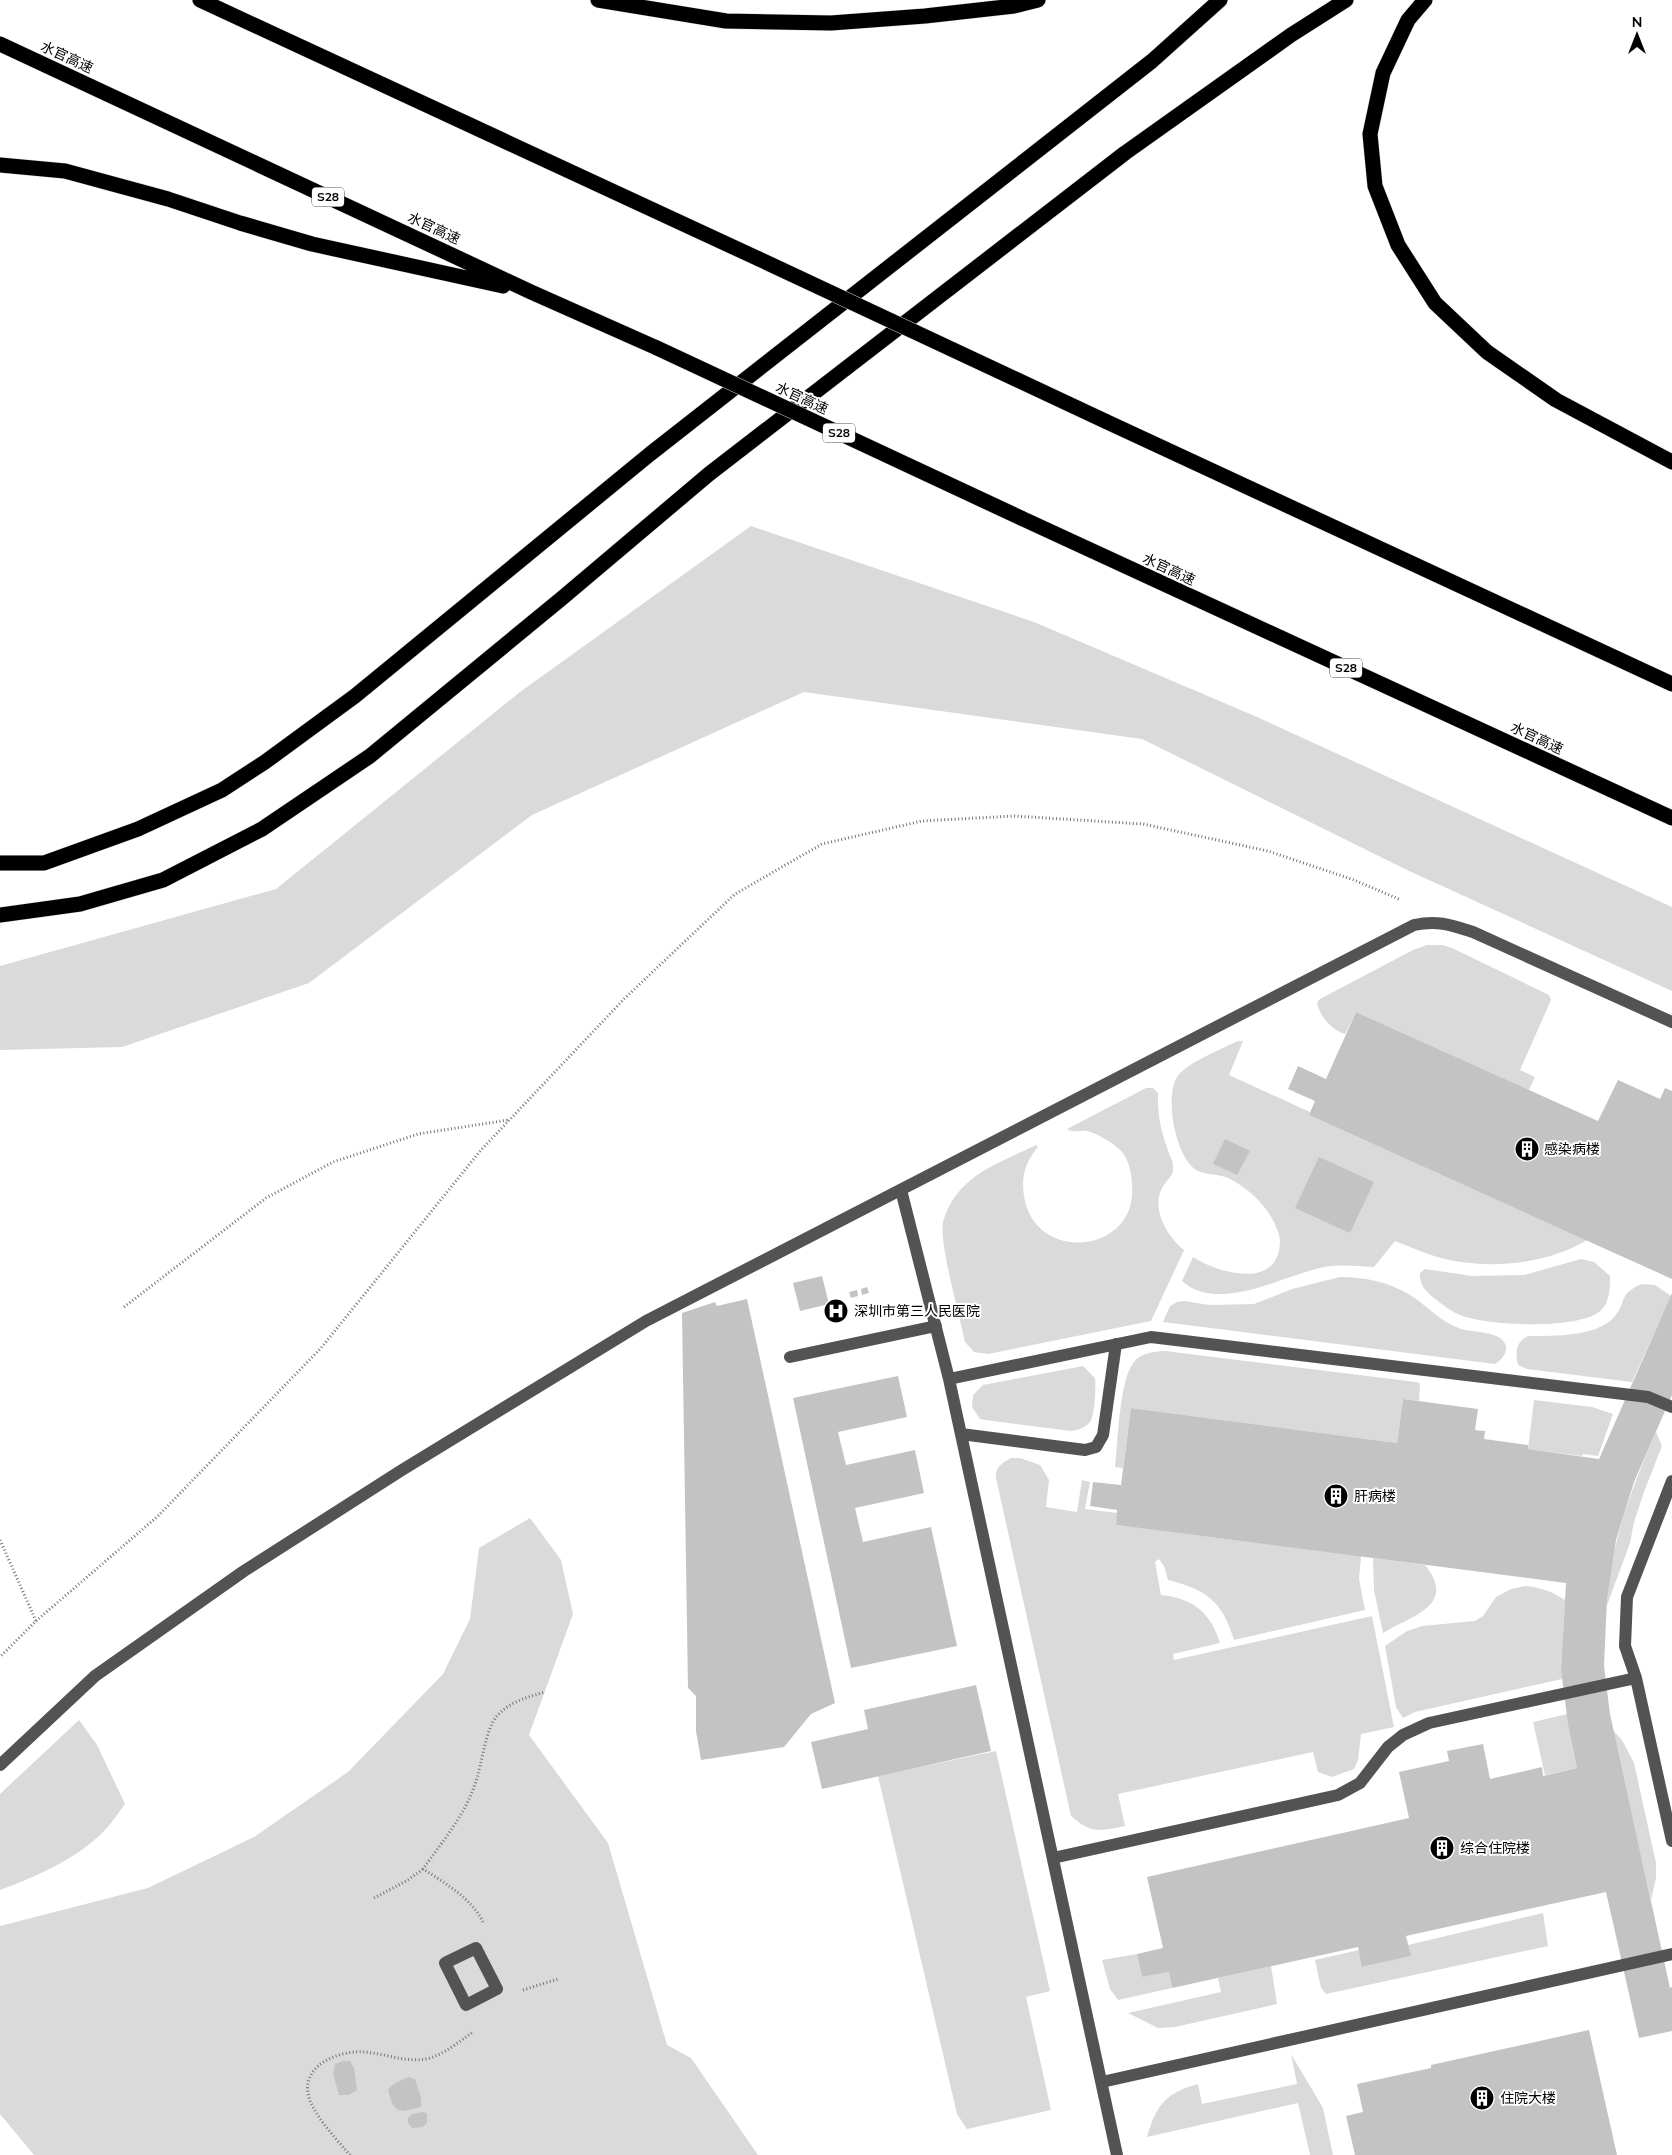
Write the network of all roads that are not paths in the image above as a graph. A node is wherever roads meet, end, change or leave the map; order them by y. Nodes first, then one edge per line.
1 (200, 0) edge
2 (598, 0) edge
3 (1038, 0) edge
4 (1220, 0) edge
5 (1346, 0) edge
6 (1425, 0) edge
7 (0, 44) edge
8 (0, 165) edge
9 (531, 292) junction
10 (1672, 462) edge
11 (1672, 684) edge
12 (1672, 818) edge
13 (0, 863) edge
14 (0, 915) edge
15 (1672, 1022) edge
16 (901, 1190) junction
17 (936, 1326) junction
18 (1116, 1344) junction
19 (790, 1357) dead end
20 (949, 1379) junction
21 (1672, 1408) edge
22 (961, 1434) junction
23 (1672, 1481) edge
24 (1636, 1678) junction
25 (0, 1766) edge
26 (1672, 1841) edge
27 (1053, 1858) junction
28 (1672, 1954) edge
29 (497, 1990) joint
30 (1102, 2082) junction
31 (1117, 2155) edge

1 - 11 highway, bridge
2 - 3 highway
4 - 13 highway
5 - 14 highway
6 - 10 highway
7 - 9 highway, 水官高速 / S28
8 - 9 highway
9 - 12 highway, 水官高速 / S28, bridge
15 - 16 street
16 - 17 street
16 - 25 street
17 - 19 street
17 - 20 street
18 - 20 street
18 - 21 street
18 - 22 street
20 - 22 street
22 - 27 street
23 - 24 street
24 - 26 street
24 - 27 street
27 - 30 street
28 - 30 street
29 - 29 street
30 - 31 street

